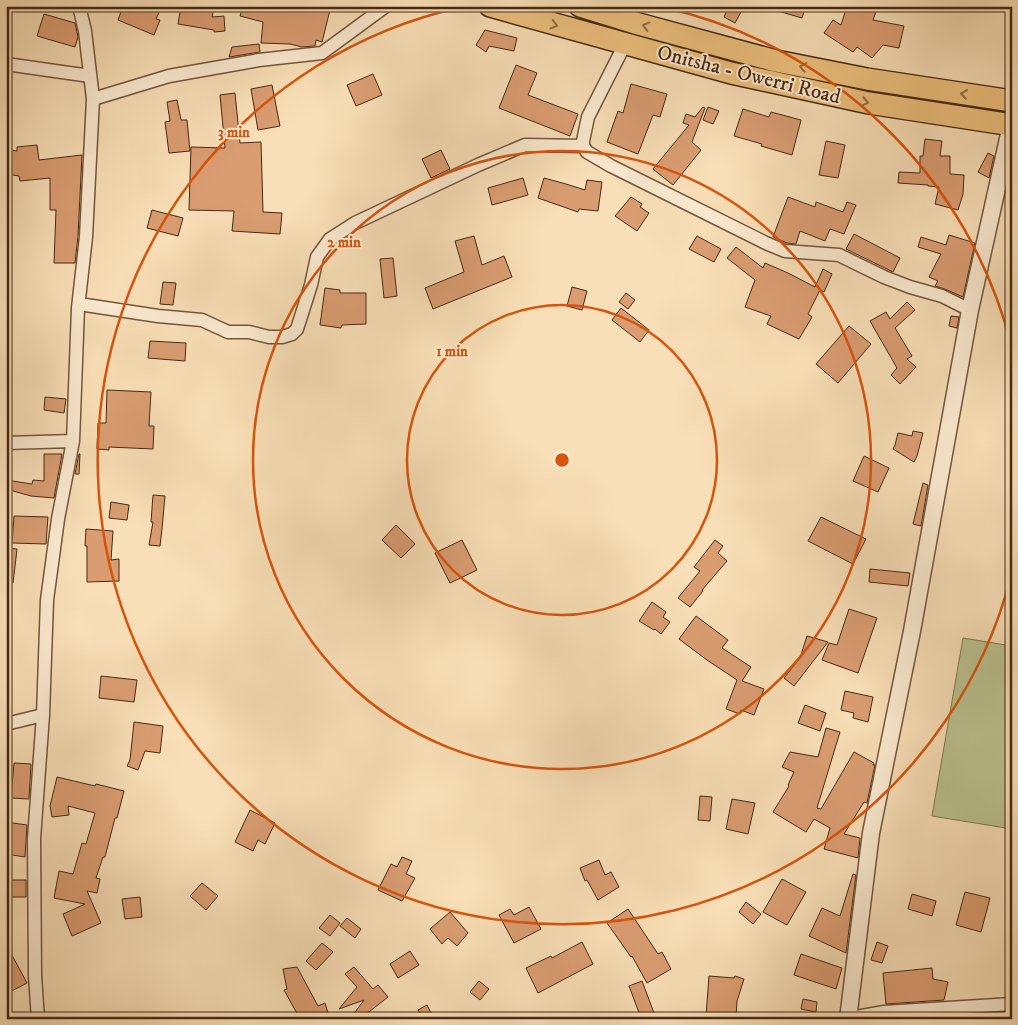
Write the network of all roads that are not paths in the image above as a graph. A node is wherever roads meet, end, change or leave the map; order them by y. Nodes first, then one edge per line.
1 (79, 6) edge
2 (386, 6) edge
3 (490, 6) edge
4 (584, 7) edge
5 (625, 44) junction
6 (6, 64) edge
7 (90, 76) junction
8 (93, 99) junction
9 (1012, 101) edge
10 (1011, 125) edge
11 (583, 146) junction
12 (78, 304) junction
13 (970, 310) junction
14 (73, 442) junction
15 (6, 443) edge
16 (43, 716) junction
17 (6, 724) edge
18 (1012, 1004) edge
19 (847, 1018) edge
20 (38, 1019) edge

1 - 7 street
2 - 8 street
3 -> 5 highway, Onitsha - Owerri Road
9 -> 4 highway, Onitsha - Owerri Road
5 -> 10 highway, Onitsha - Owerri Road
5 - 11 street
6 - 7 street
7 - 8 street
8 - 12 street
10 - 13 street
11 - 12 street
11 - 13 street
12 - 14 street
13 - 19 street
14 - 15 street
14 - 16 street
16 - 17 street
16 - 20 street
18 - 19 street

